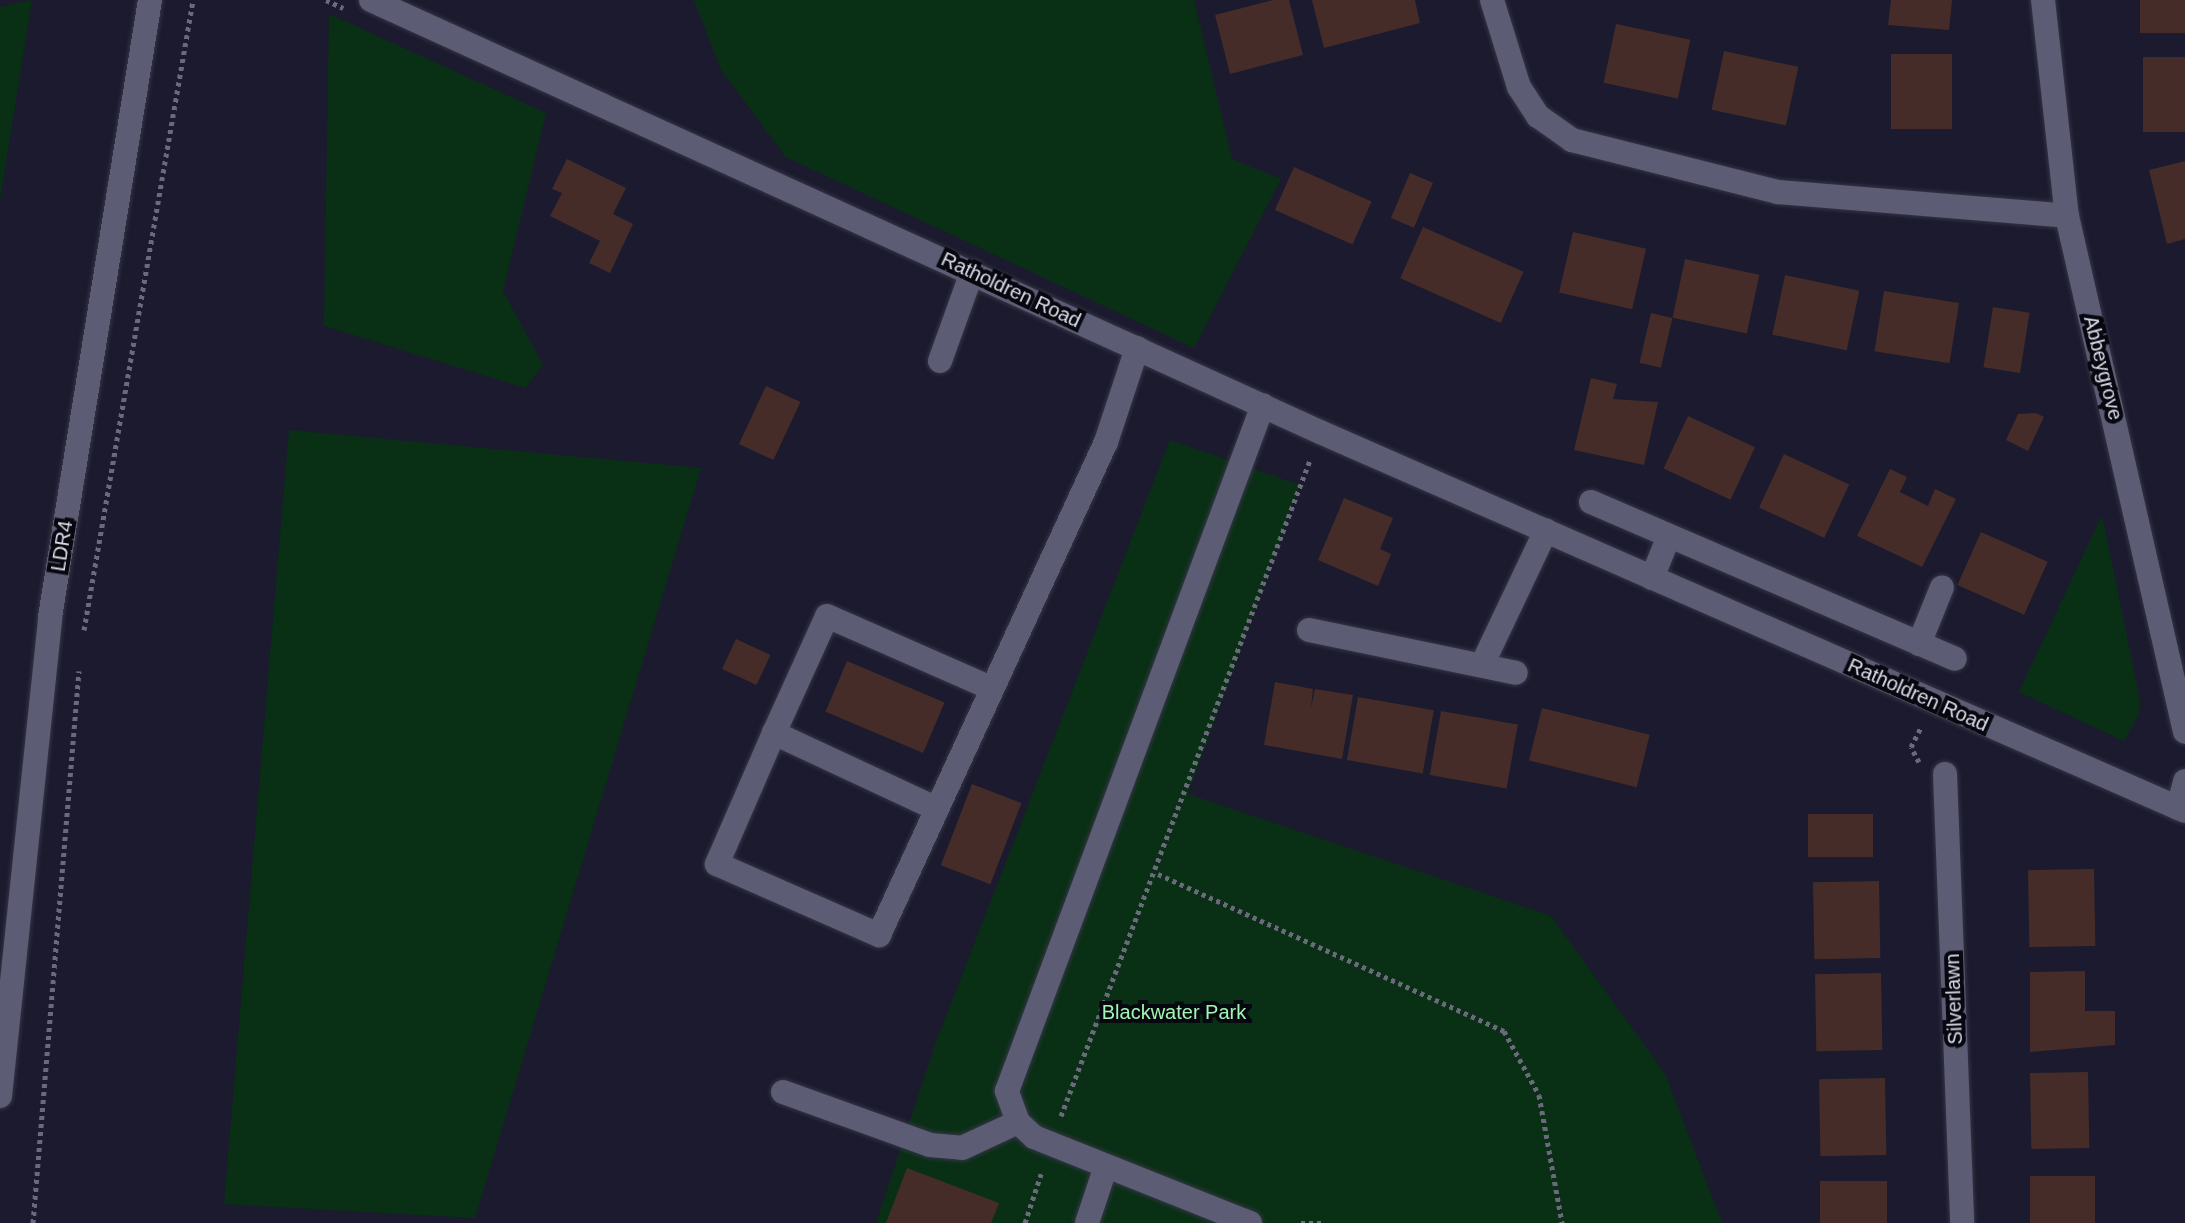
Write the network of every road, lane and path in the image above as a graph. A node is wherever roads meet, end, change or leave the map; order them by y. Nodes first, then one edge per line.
1 (150, 0) edge
2 (193, 0) edge
3 (371, 0) edge
4 (1492, 0) edge
5 (2043, 0) edge
6 (2067, 216) junction
7 (972, 272) junction
8 (1137, 348) junction
9 (940, 361) dead end
10 (1263, 405) junction
11 (1320, 432) junction
12 (1591, 502) dead end
13 (1546, 530) junction
14 (1669, 536) junction
15 (1652, 578) junction
16 (1942, 587) dead end
17 (1309, 630) dead end
18 (83, 635) dead end
19 (1919, 644) junction
20 (1955, 659) dead end
21 (1482, 665) junction
22 (80, 666) dead end
23 (1516, 673) dead end
24 (989, 687) junction
25 (2185, 732) edge
26 (774, 733) junction
27 (1945, 774) dead end
28 (2185, 781) edge
29 (935, 808) junction
30 (2181, 809) edge
31 (1158, 874) junction
32 (783, 1092) dead end
33 (0, 1096) edge
34 (1060, 1118) dead end
35 (1018, 1122) junction
36 (1045, 1163) dead end
37 (1106, 1166) junction
38 (33, 1223) edge
39 (1025, 1223) edge
40 (1087, 1223) edge
41 (1250, 1223) edge
42 (1301, 1223) edge
43 (1321, 1223) edge
44 (1562, 1223) edge
45 (1962, 1223) edge

1 - 33 street, LDR4
2 - 18 path
3 - 7 street, Ratholdren Road
4 - 6 street
5 - 6 street, Abbeygrove
6 - 25 street, Abbeygrove
7 - 8 street, Ratholdren Road
7 - 9 street
8 - 10 street, Ratholdren Road
8 - 24 street
10 - 11 street, Ratholdren Road
10 - 35 street
11 - 13 street, Ratholdren Road
11 - 31 path
12 - 14 street
13 - 15 street, Ratholdren Road
13 - 21 street
14 - 15 street
14 - 19 street
15 - 30 street, Ratholdren Road
16 - 19 street
17 - 21 street
19 - 20 street
21 - 23 street
22 - 38 path
24 - 26 street
24 - 29 street
26 - 29 street
26 - 29 street
27 - 45 street, Silverlawn
28 - 30 street
31 - 34 path
31 - 44 path
32 - 35 street
35 - 37 street
36 - 39 path
37 - 40 street
37 - 41 street
42 - 43 path

